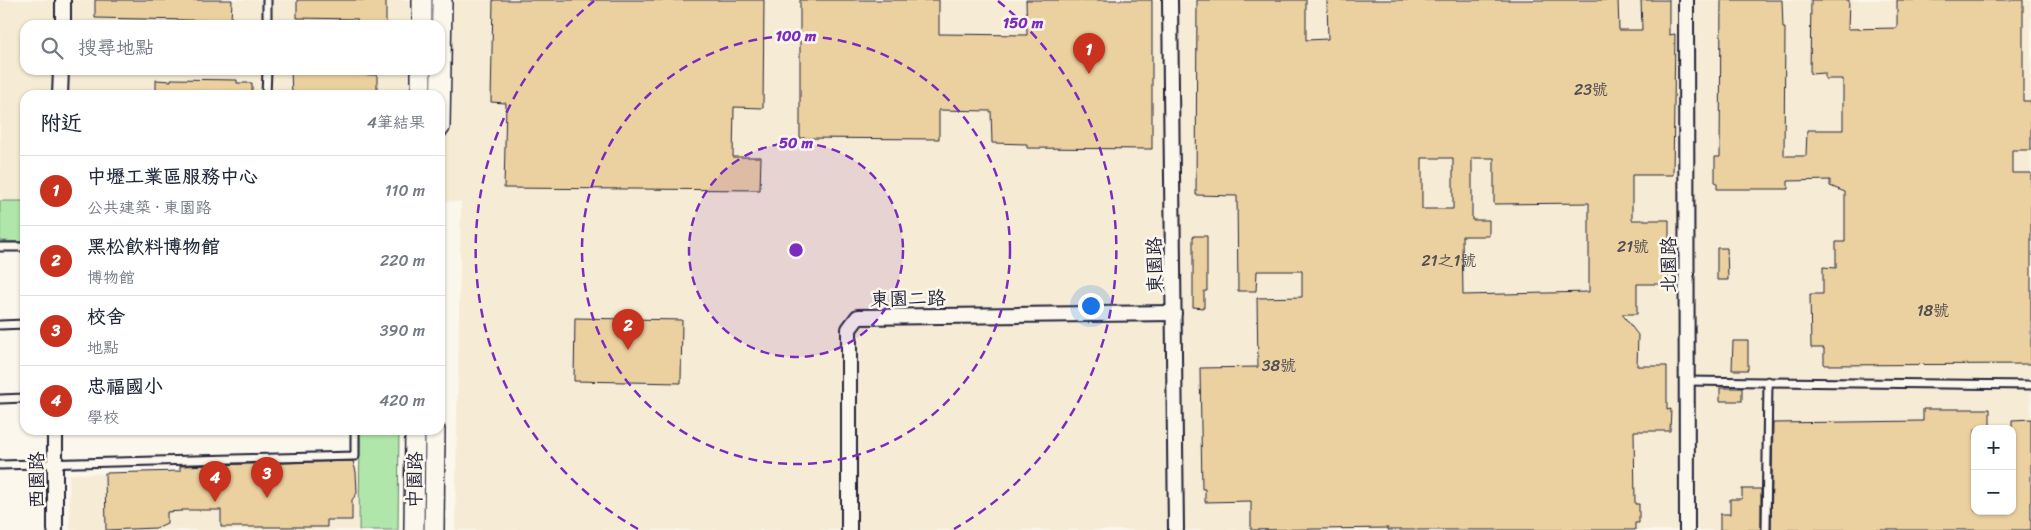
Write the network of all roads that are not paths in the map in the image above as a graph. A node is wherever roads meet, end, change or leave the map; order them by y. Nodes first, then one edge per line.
1 (63, 0) edge
2 (267, 0) edge
3 (422, 0) edge
4 (442, 0) edge
5 (1170, 0) edge
6 (1686, 0) edge
7 (62, 20) edge
8 (267, 20) edge
9 (422, 20) edge
10 (442, 20) edge
11 (61, 75) edge
12 (267, 75) edge
13 (421, 75) edge
14 (441, 75) edge
15 (60, 90) edge
16 (266, 90) edge
17 (421, 90) edge
18 (441, 90) edge
19 (0, 247) edge
20 (20, 247) edge
21 (1174, 313) junction
22 (20, 324) edge
23 (0, 325) edge
24 (1687, 381) junction
25 (1768, 381) junction
26 (2031, 385) edge
27 (20, 398) edge
28 (0, 399) edge
29 (55, 435) edge
30 (356, 435) edge
31 (415, 435) edge
32 (435, 435) edge
33 (55, 464) junction
34 (0, 466) edge
35 (55, 530) edge
36 (414, 530) edge
37 (434, 530) edge
38 (850, 530) edge
39 (1176, 530) edge
40 (1687, 530) edge
41 (1766, 530) edge

1 - 7 street
2 - 8 lane
3 - 9 main road
4 - 10 main road
5 - 21 street, 東園路
6 - 24 street, 北園路
11 - 15 street
12 - 16 lane
13 - 17 main road
14 - 18 main road
19 - 20 lane
21 - 38 street, 東園二路
21 - 39 street, 東園路
22 - 23 lane
24 - 25 lane
24 - 40 street, 北園路
25 - 26 lane
25 - 41 lane
27 - 28 lane
29 - 33 street, 西園路
30 - 33 lane
31 - 36 main road, 中園路
32 - 37 main road, 中園路
33 - 34 lane
33 - 35 street, 西園路

